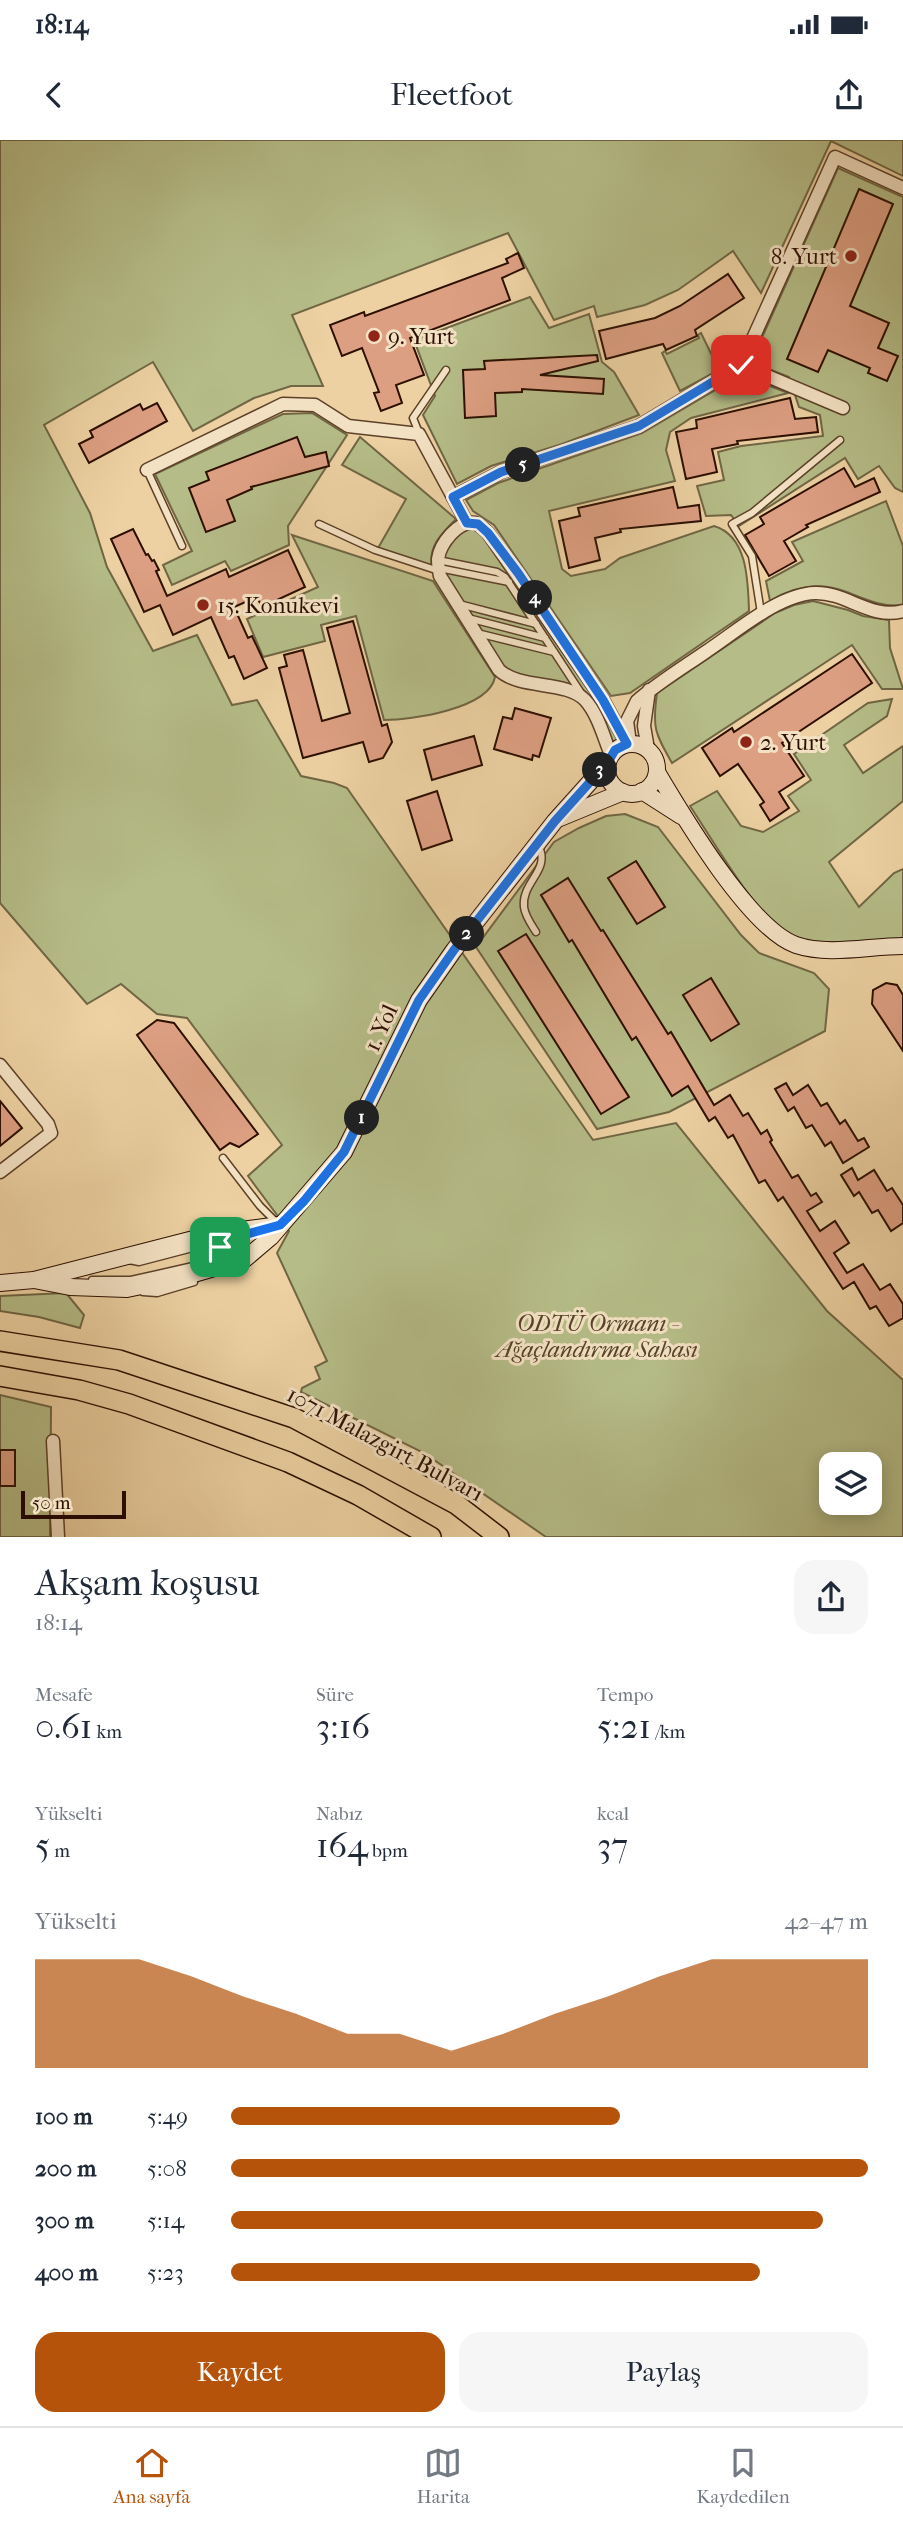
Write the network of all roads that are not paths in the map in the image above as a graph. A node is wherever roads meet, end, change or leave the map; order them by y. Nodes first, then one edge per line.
1 (903, 187) edge
2 (741, 365) junction
3 (446, 370) dead end
4 (842, 408) dead end
5 (419, 434) junction
6 (839, 440) dead end
7 (147, 470) joint
8 (453, 497) junction
9 (467, 523) junction
10 (319, 524) dead end
11 (182, 546) dead end
12 (439, 566) junction
13 (457, 603) junction
14 (903, 611) edge
15 (762, 614) junction
16 (466, 618) junction
17 (537, 625) junction
18 (475, 632) junction
19 (545, 638) junction
20 (554, 652) junction
21 (649, 690) junction
22 (585, 699) junction
23 (629, 744) junction
24 (648, 750) junction
25 (609, 759) junction
26 (657, 772) junction
27 (642, 791) junction
28 (623, 792) junction
29 (684, 818) junction
30 (555, 821) junction
31 (537, 844) junction
32 (536, 932) dead end
33 (899, 948) edge
34 (0, 1065) edge
35 (223, 1158) dead end
36 (0, 1172) edge
37 (275, 1231) junction
38 (214, 1243) junction
39 (115, 1257) junction
40 (220, 1260) junction
41 (34, 1280) junction
42 (0, 1283) edge
43 (129, 1285) junction
44 (0, 1341) edge
45 (0, 1376) edge
46 (53, 1441) dead end
47 (58, 1537) edge
48 (431, 1537) edge
49 (499, 1537) edge

1 - 2 street
2 - 4 street
2 - 8 street
3 - 5 lane
5 - 7 street
5 - 8 street
6 - 15 lane
7 - 11 lane
8 - 9 street
9 - 12 street
9 - 23 street
10 - 12 lane
12 - 13 street
12 - 17 lane
13 - 16 street
13 - 17 lane
14 - 15 street
15 - 21 street
16 - 18 street
16 - 19 lane
17 - 19 lane
18 - 20 lane
18 - 22 street
19 - 20 lane
20 - 22 lane
21 - 23 street
21 - 24 street
22 - 25 street
23 - 24 street
23 - 25 street
24 - 26 street
25 - 28 street
25 - 30 street, 1. Yol
26 - 27 street
26 - 29 street
27 - 28 street
27 - 29 street
28 - 30 street
29 - 33 street
30 - 31 street, 1. Yol
31 - 32 lane
31 - 37 street, 1. Yol
34 - 36 street
35 - 37 lane
37 - 38 lane
37 - 39 street
37 - 40 lane
37 - 43 street, 1. Yol
38 - 39 lane
38 - 40 lane
39 - 41 street
40 - 43 lane
41 - 42 street
41 - 43 street, 1. Yol
44 - 49 main road, 1071 Malazgirt Bulvarı
45 - 48 main road
46 - 47 street

